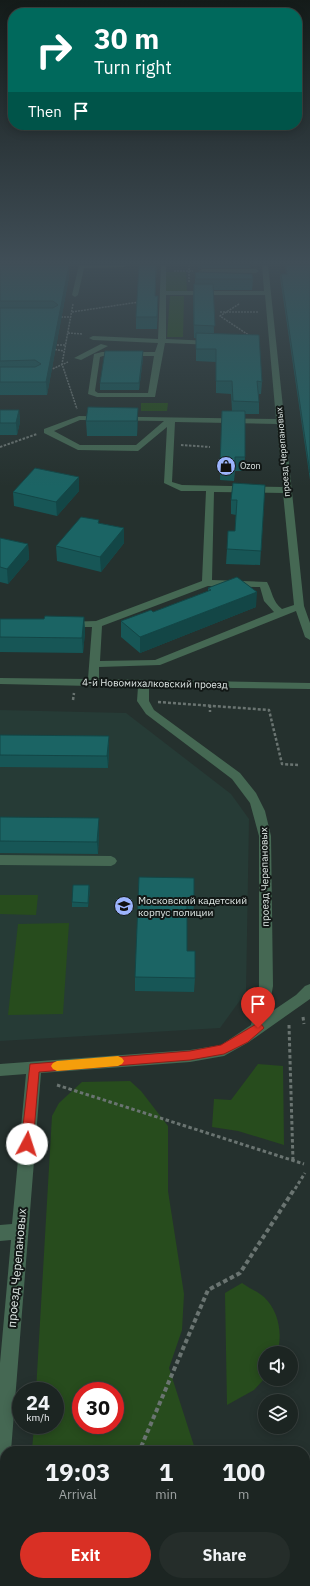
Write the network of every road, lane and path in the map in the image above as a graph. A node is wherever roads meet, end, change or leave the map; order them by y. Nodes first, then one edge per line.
1 (67, 339) edge
2 (118, 339) edge
3 (134, 339) edge
4 (255, 339) edge
5 (273, 339) edge
6 (162, 341) junction
7 (221, 343) edge
8 (261, 343) joint
9 (273, 343) junction
10 (51, 345) edge
11 (66, 345) junction
12 (50, 348) edge
13 (64, 351) junction
14 (158, 354) junction
15 (78, 358) joint
16 (62, 364) junction
17 (49, 370) edge
18 (80, 418) junction
19 (171, 419) junction
20 (280, 422) junction
21 (47, 431) junction
22 (170, 445) junction
23 (0, 447) edge
24 (210, 447) dead end
25 (210, 489) junction
26 (287, 490) junction
27 (207, 583) junction
28 (299, 606) junction
29 (281, 613) junction
30 (60, 624) edge
31 (97, 624) junction
32 (310, 638) edge
33 (95, 664) junction
34 (0, 680) edge
35 (93, 682) junction
36 (144, 683) junction
37 (310, 686) edge
38 (158, 702) dead end
39 (210, 705) junction
40 (210, 712) dead end
41 (298, 765) dead end
42 (0, 860) edge
43 (112, 861) dead end
44 (310, 990) edge
45 (303, 1017) dead end
46 (304, 1024) dead end
47 (289, 1025) dead end
48 (258, 1028) junction
49 (34, 1068) junction
50 (0, 1070) edge
51 (57, 1085) dead end
52 (293, 1161) junction
53 (304, 1164) dead end
54 (305, 1174) dead end
55 (20, 1231) junction
56 (0, 1233) edge
57 (2, 1446) edge
58 (141, 1446) edge

1 - 11 path
2 - 15 street
3 - 6 street
4 - 8 path
5 - 9 street, проезд Черепановых
6 - 7 street
6 - 14 street
8 - 9 street
9 - 20 street, проезд Черепановых
10 - 11 path
11 - 13 path
12 - 13 path
13 - 16 path
14 - 14 street
15 - 16 path
16 - 17 path
16 - 18 path
18 - 19 street
18 - 21 street
19 - 20 street
19 - 21 street
19 - 22 street
20 - 26 street, проезд Черепановых
21 - 23 path
22 - 24 path
22 - 25 street
25 - 26 street
25 - 27 street
26 - 28 street, проезд Черепановых
27 - 29 street
27 - 31 street
28 - 29 street
28 - 32 street, проезд Черепановых
29 - 33 street
30 - 31 street
31 - 33 street
33 - 35 street
34 - 35 street, 4-й Новомихалковский проезд
35 - 36 street, 4-й Новомихалковский проезд
36 - 37 street, 4-й Новомихалковский проезд
36 - 48 street, проезд Черепановых
38 - 39 path
39 - 40 path
39 - 41 path
42 - 43 street
44 - 48 street
45 - 46 path
47 - 52 path
48 - 49 street
49 - 50 street
49 - 55 street, проезд Черепановых
51 - 52 path
52 - 53 path
54 - 58 path
55 - 56 street
55 - 57 street, проезд Черепановых

